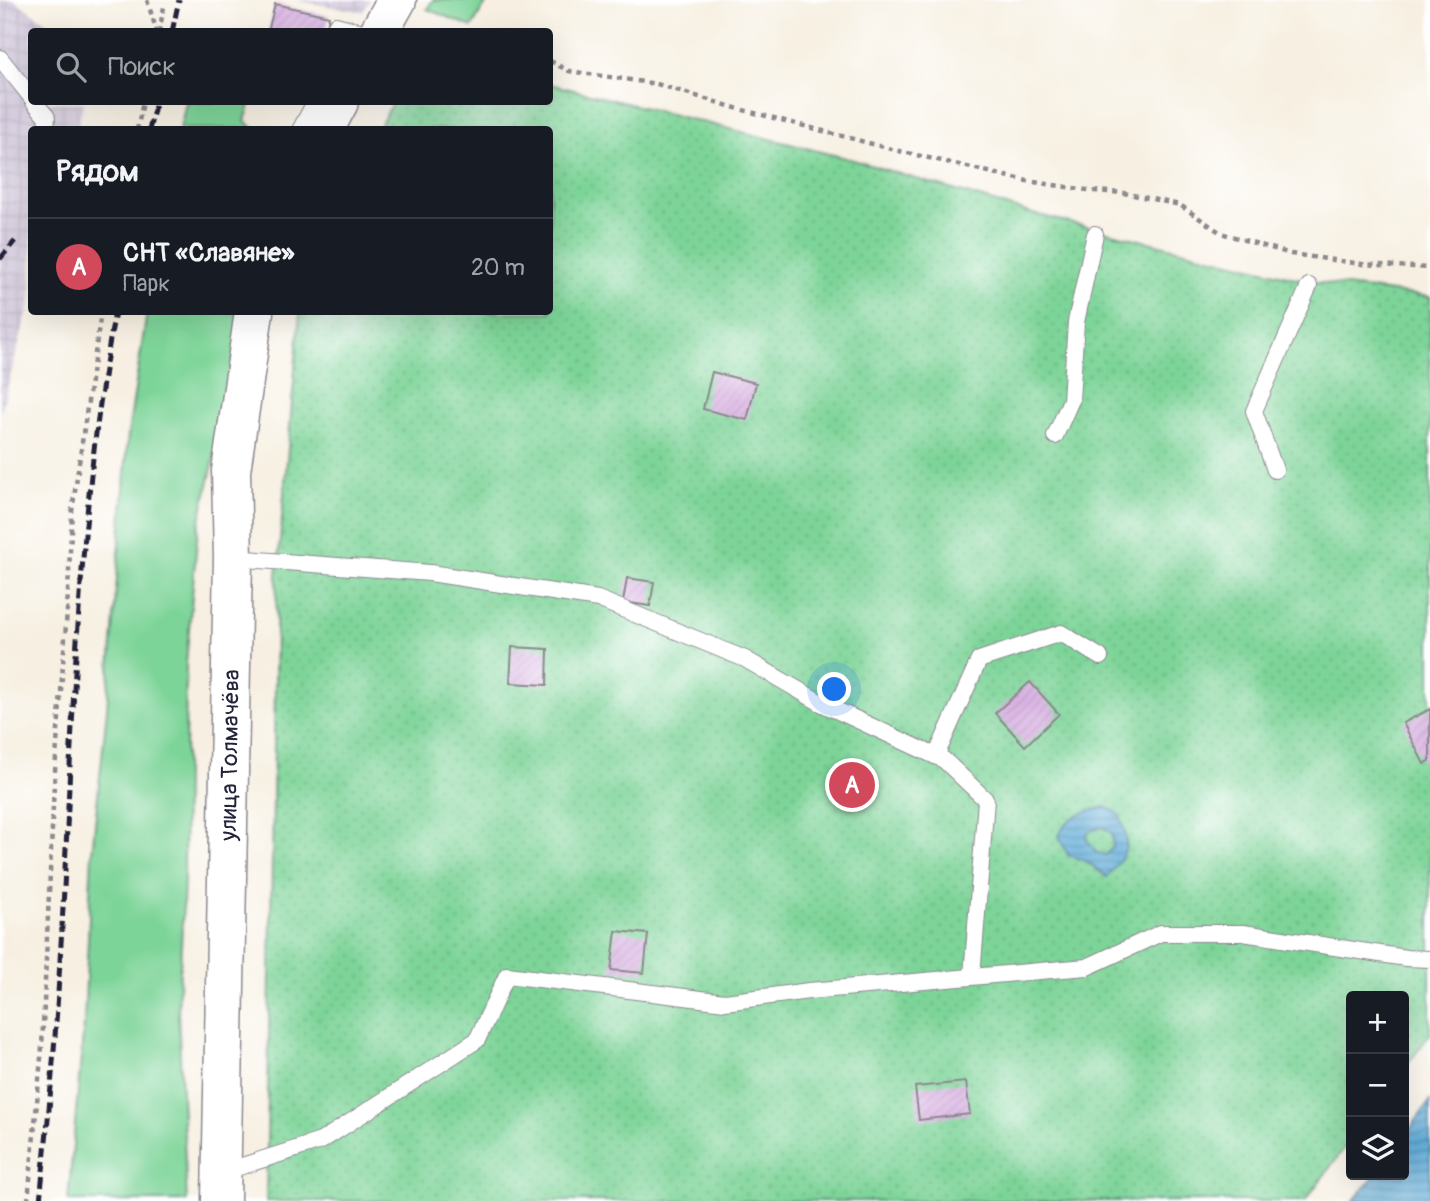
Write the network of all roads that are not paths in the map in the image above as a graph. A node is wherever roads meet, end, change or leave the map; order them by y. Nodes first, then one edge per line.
1 (397, 0) edge
2 (381, 28) edge
3 (0, 58) edge
4 (28, 94) edge
5 (37, 105) edge
6 (313, 105) edge
7 (337, 105) edge
8 (46, 126) edge
9 (302, 126) edge
10 (326, 126) edge
11 (1095, 234) dead end
12 (1309, 286) dead end
13 (254, 315) edge
14 (1055, 436) dead end
15 (1275, 470) dead end
16 (233, 558) junction
17 (1100, 657) dead end
18 (936, 756) junction
19 (1430, 959) edge
20 (972, 976) junction
21 (222, 1186) edge

1 - 2 street
3 - 4 lane
5 - 8 lane
6 - 9 lane
7 - 10 street
11 - 14 lane
12 - 15 lane
13 - 16 street, улица Толмачёва
16 - 18 lane
16 - 21 street, улица Толмачёва
17 - 18 lane
18 - 20 lane
19 - 20 lane
20 - 21 lane

